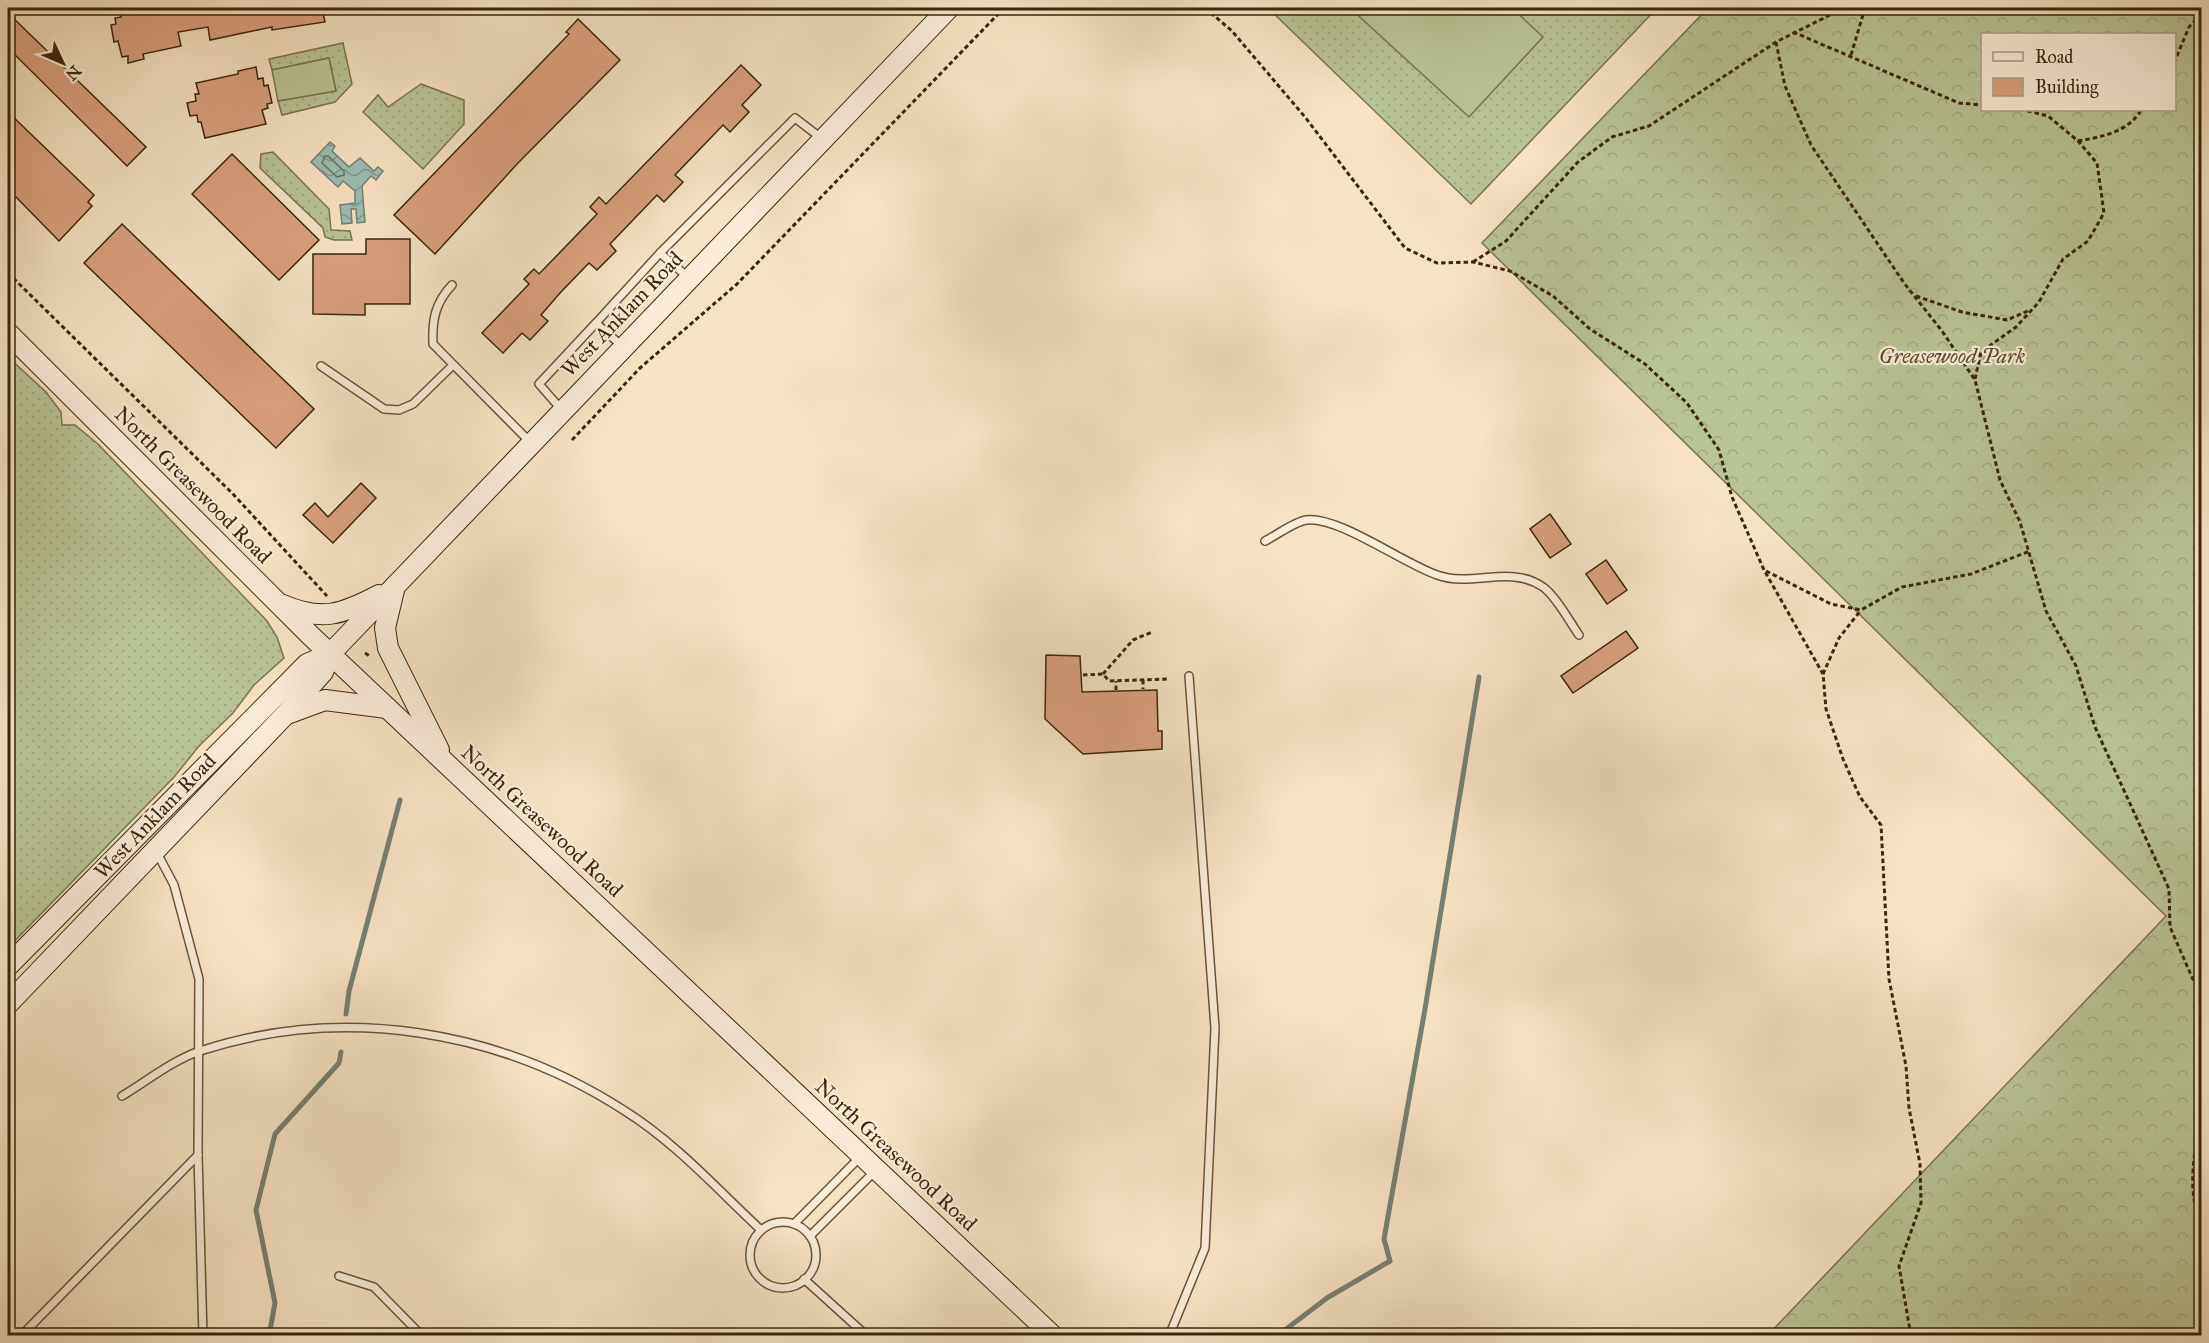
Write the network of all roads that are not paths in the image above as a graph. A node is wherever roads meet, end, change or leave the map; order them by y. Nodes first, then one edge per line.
1 (950, 8) edge
2 (823, 140) junction
3 (660, 253) junction
4 (689, 279) junction
5 (452, 285) dead end
6 (596, 323) junction
7 (8, 333) edge
8 (624, 348) junction
9 (321, 366) dead end
10 (452, 366) junction
11 (563, 411) junction
12 (531, 444) junction
13 (1265, 541) dead end
14 (395, 586) junction
15 (276, 602) junction
16 (1579, 635) dead end
17 (330, 654) junction
18 (1189, 676) dead end
19 (387, 708) junction
20 (285, 715) junction
21 (447, 765) junction
22 (156, 850) junction
23 (8, 966) edge
24 (8, 1004) edge
25 (198, 1052) junction
26 (122, 1096) dead end
27 (198, 1155) junction
28 (862, 1156) junction
29 (876, 1169) junction
30 (794, 1224) junction
31 (761, 1230) junction
32 (810, 1236) junction
33 (339, 1276) dead end
34 (804, 1279) junction
35 (21, 1335) edge
36 (203, 1335) edge
37 (422, 1335) edge
38 (867, 1335) edge
39 (1053, 1335) edge
40 (1169, 1335) edge

1 - 2 main road, West Anklam Road
2 - 3 lane
2 - 4 main road, West Anklam Road
3 - 4 lane
3 - 6 lane
4 - 8 main road, West Anklam Road
5 - 10 lane
6 - 8 lane
6 - 11 lane
7 - 15 main road, North Greasewood Road
8 - 11 main road, West Anklam Road
9 - 10 lane
10 - 12 lane
11 - 12 main road, West Anklam Road
12 - 14 main road, West Anklam Road
13 - 16 lane
14 - 15 main road
14 - 17 main road, West Anklam Road
14 - 21 main road
15 - 17 main road, North Greasewood Road
17 - 19 main road, North Greasewood Road
17 - 20 main road, West Anklam Road
17 - 23 main road, West Anklam Road
18 - 40 lane
19 - 20 main road
19 - 21 main road, North Greasewood Road
20 - 22 main road, West Anklam Road
21 - 28 main road, North Greasewood Road
22 - 24 main road, West Anklam Road
22 - 25 lane
25 - 26 lane
25 - 27 lane
25 - 31 lane
27 - 35 lane
27 - 36 lane
28 - 29 main road, North Greasewood Road
28 - 30 lane
29 - 32 lane
29 - 39 main road, North Greasewood Road
30 - 31 lane
30 - 32 lane
31 - 34 lane
32 - 34 lane
33 - 37 lane
34 - 38 lane

